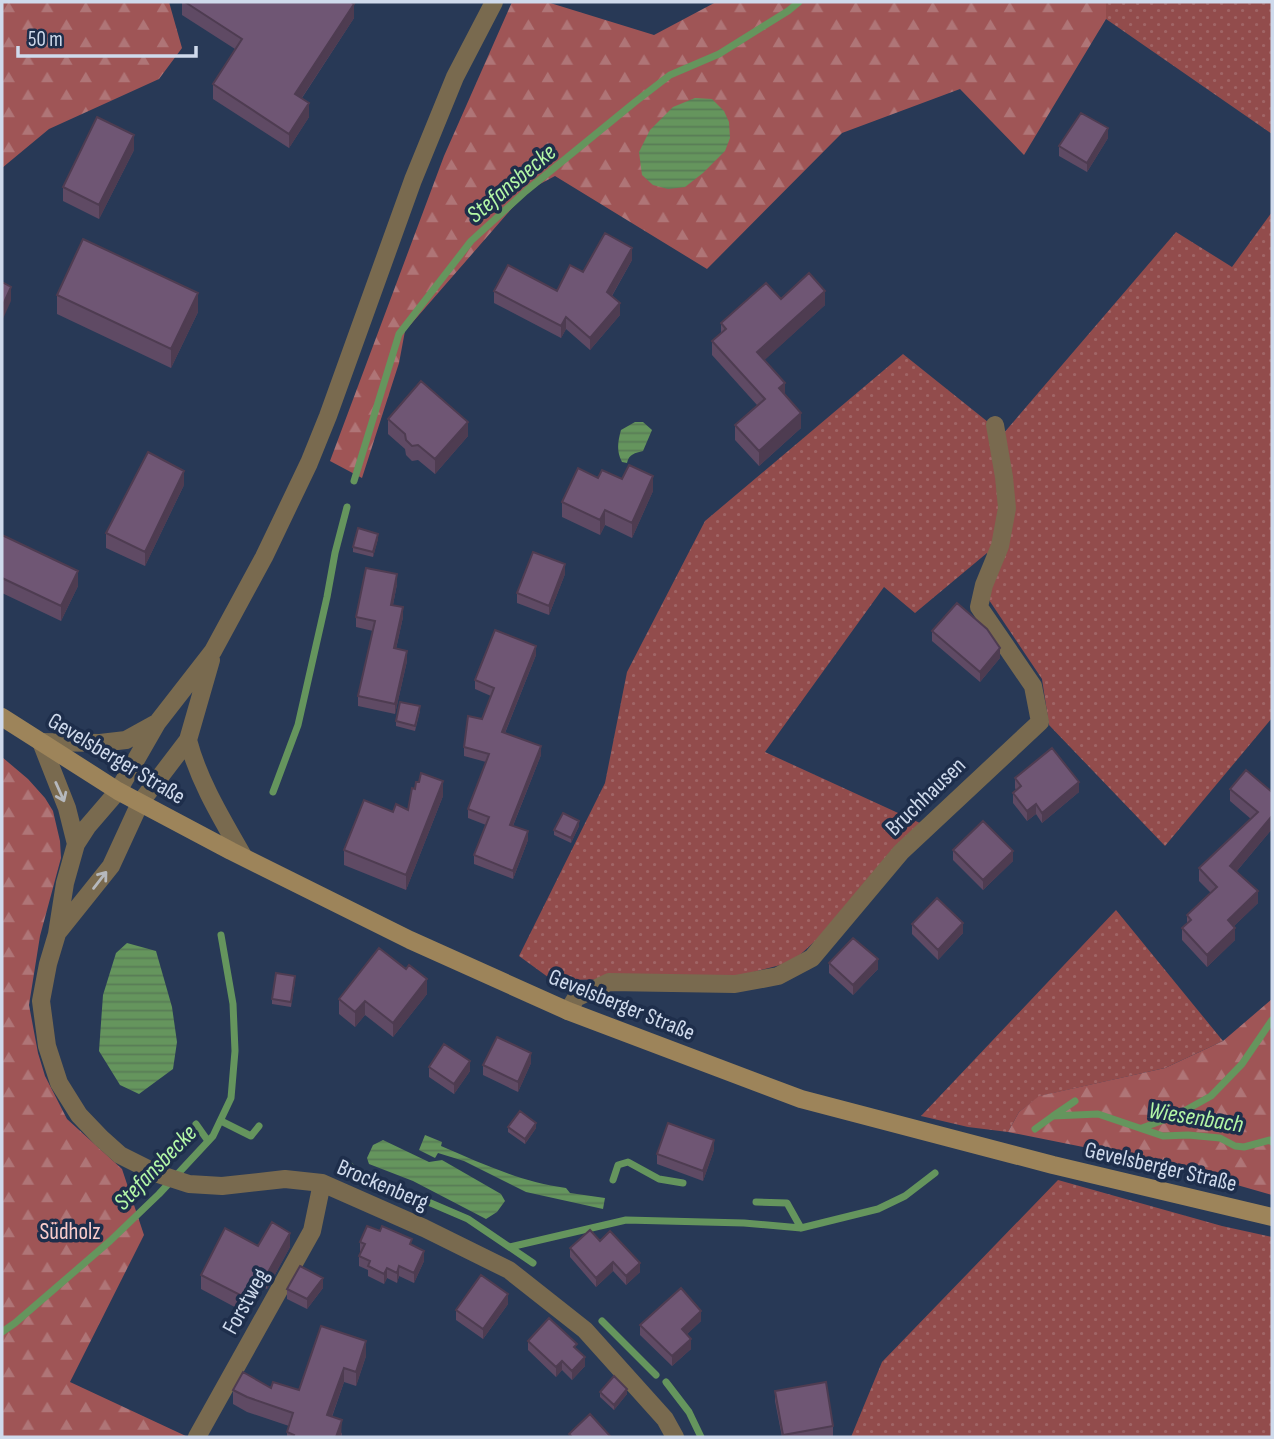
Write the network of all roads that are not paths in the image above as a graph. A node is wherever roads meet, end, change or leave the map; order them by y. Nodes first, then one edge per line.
1 (494, 2) edge
2 (995, 425) dead end
3 (214, 652) junction
4 (2, 717) edge
5 (157, 723) junction
6 (188, 740) junction
7 (41, 742) junction
8 (118, 791) junction
9 (140, 803) junction
10 (76, 844) junction
11 (243, 856) junction
12 (57, 934) junction
13 (568, 1011) junction
14 (321, 1184) junction
15 (1272, 1217) edge
16 (197, 1437) edge
17 (675, 1437) edge

1 - 3 street
2 - 13 street, Bruchhausen
3 - 5 street
3 - 6 street
4 - 7 main road, Gevelsberger Straße
5 - 7 street
5 - 8 street
6 - 9 street
6 - 11 street
7 - 8 main road, Gevelsberger Straße
7 -> 10 street, Brockenberg
8 - 9 main road, Gevelsberger Straße
8 - 10 street, Brockenberg
9 - 11 main road, Gevelsberger Straße
12 -> 9 street, Brockenberg
10 - 12 street, Brockenberg
11 - 13 main road, Gevelsberger Straße
12 - 14 street, Brockenberg
13 - 15 main road, Gevelsberger Straße
14 - 16 street, Forstweg
14 - 17 street, Brockenberg

